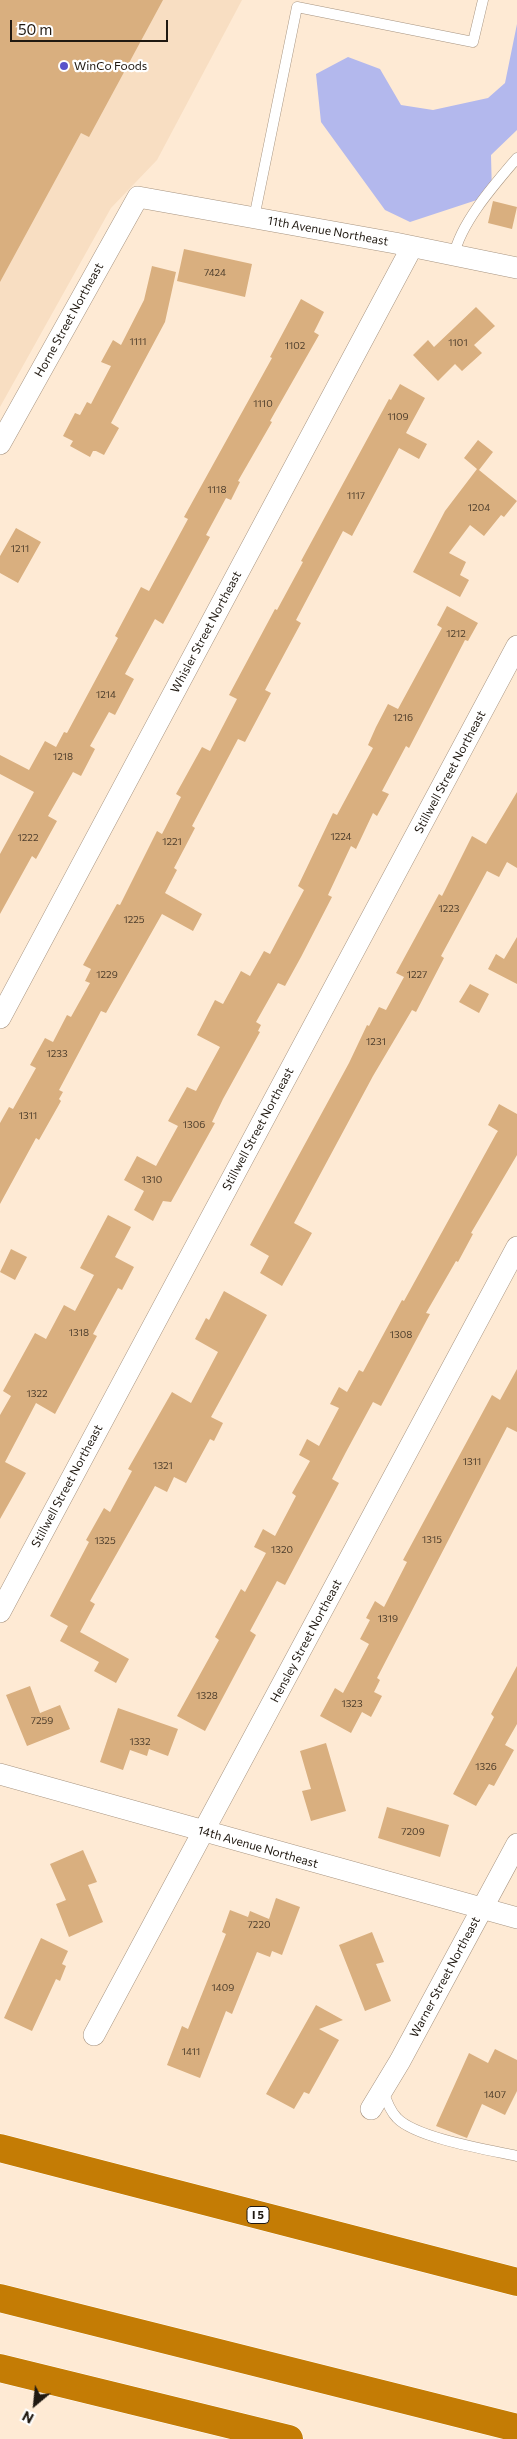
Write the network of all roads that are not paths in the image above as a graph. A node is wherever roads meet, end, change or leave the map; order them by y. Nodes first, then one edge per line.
1 (482, 0) edge
2 (517, 158) edge
3 (138, 196) joint
4 (254, 218) junction
5 (412, 247) junction
6 (454, 255) junction
7 (517, 268) edge
8 (0, 444) edge
9 (517, 646) edge
10 (0, 1018) edge
11 (517, 1247) edge
12 (0, 1612) edge
13 (0, 1774) edge
14 (204, 1832) junction
15 (517, 1844) edge
16 (482, 1909) junction
17 (517, 1918) edge
18 (94, 2035) dead end
19 (383, 2090) junction
20 (371, 2109) dead end
21 (0, 2148) edge
22 (517, 2156) edge
23 (517, 2282) edge
24 (0, 2298) edge
25 (0, 2368) edge
26 (517, 2428) edge
27 (289, 2439) edge

1 - 4 lane
2 - 6 lane
3 - 4 street, 11th Avenue Northeast
3 - 8 street, Horne Street Northeast
4 - 5 street, 11th Avenue Northeast
5 - 6 street, 11th Avenue Northeast
5 - 10 street, Whisler Street Northeast
6 - 7 street, 11th Avenue Northeast
9 - 12 street, Stillwell Street Northeast
11 - 14 street, Hensley Street Northeast
13 - 14 street, 14th Avenue Northeast
14 - 16 street, 14th Avenue Northeast
14 - 18 street, Hensley Street Northeast
15 - 16 street, Warner Street Northeast
16 - 17 street, 14th Avenue Northeast
16 - 19 street, Warner Street Northeast
19 - 20 street, Warner Street Northeast
19 - 22 lane
21 - 23 highway, I 5
24 - 26 highway
25 - 27 highway

